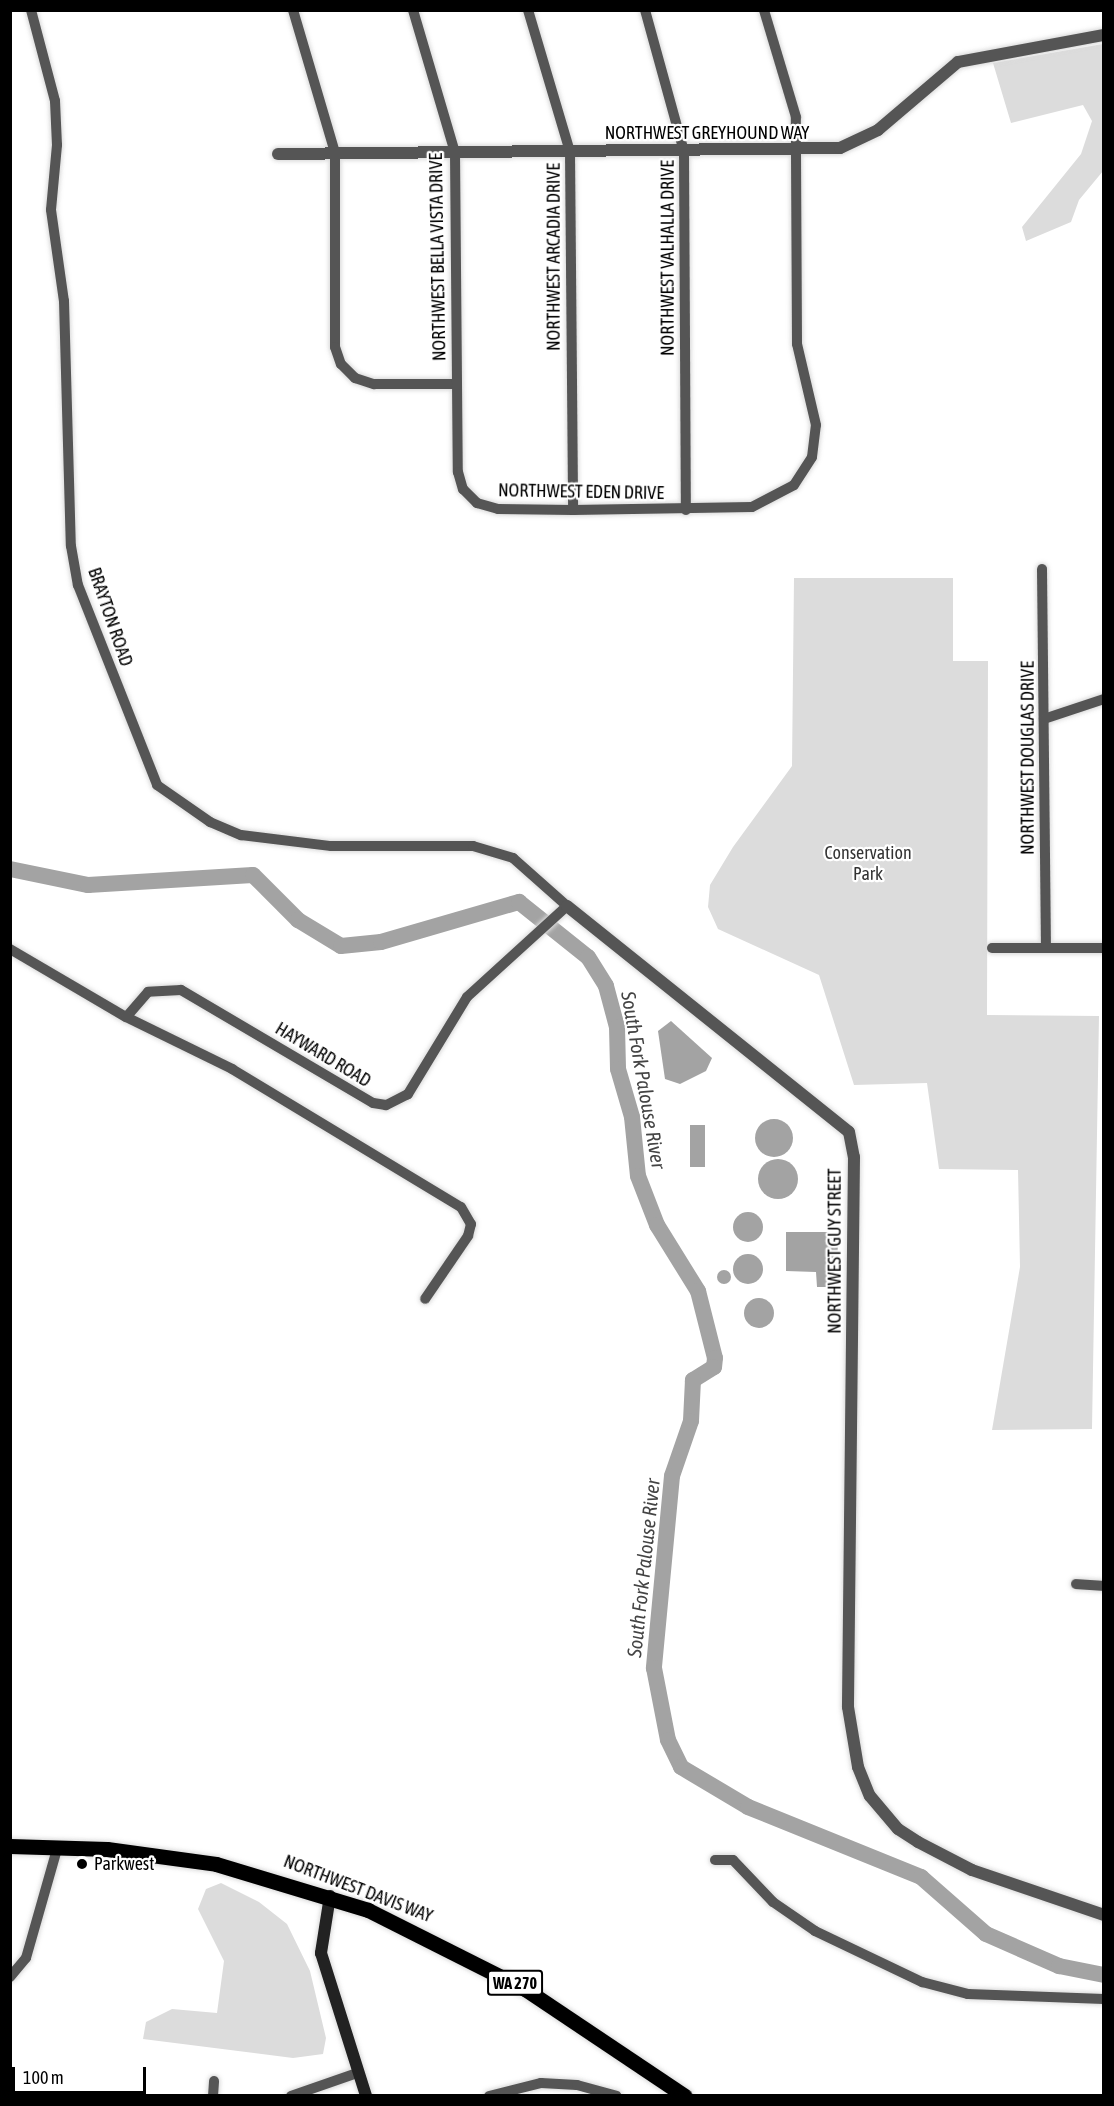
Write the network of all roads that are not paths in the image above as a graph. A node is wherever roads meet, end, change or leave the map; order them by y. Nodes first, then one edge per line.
1 (31, 10) edge
2 (293, 10) edge
3 (412, 10) edge
4 (528, 10) edge
5 (645, 10) edge
6 (764, 10) edge
7 (1104, 35) edge
8 (570, 152) junction
9 (684, 152) junction
10 (797, 152) junction
11 (335, 153) junction
12 (455, 153) junction
13 (278, 154) dead end
14 (457, 384) junction
15 (477, 503) joint
16 (573, 510) junction
17 (686, 510) junction
18 (1042, 569) dead end
19 (1104, 699) edge
20 (1044, 719) junction
21 (563, 910) junction
22 (1046, 947) junction
23 (992, 948) dead end
24 (1104, 948) edge
25 (10, 949) edge
26 (126, 1017) junction
27 (425, 1299) dead end
28 (1076, 1584) dead end
29 (1104, 1586) edge
30 (10, 1846) edge
31 (58, 1846) junction
32 (715, 1860) dead end
33 (330, 1896) junction
34 (1104, 1915) edge
35 (10, 1977) edge
36 (1104, 1999) edge
37 (357, 2073) junction
38 (214, 2081) dead end
39 (213, 2096) edge
40 (291, 2096) edge
41 (366, 2096) edge
42 (489, 2096) edge
43 (617, 2096) edge
44 (685, 2096) edge

1 - 21 street, BRAYTON ROAD
2 - 11 street
3 - 12 street, NORTHWEST BELLA VISTA DRIVE
4 - 8 street, NORTHWEST ARCADIA DRIVE
5 - 9 street, NORTHWEST VALHALLA DRIVE
6 - 10 street, NORTHWEST EDEN DRIVE
7 - 10 street, NORTHWEST GREYHOUND WAY
8 - 9 street, NORTHWEST GREYHOUND WAY
8 - 12 street, NORTHWEST GREYHOUND WAY
8 - 16 street, NORTHWEST ARCADIA DRIVE
9 - 10 street, NORTHWEST GREYHOUND WAY
9 - 17 street, NORTHWEST VALHALLA DRIVE
10 - 17 street, NORTHWEST EDEN DRIVE
11 - 12 street, NORTHWEST GREYHOUND WAY
11 - 13 street, NORTHWEST GREYHOUND WAY
11 - 14 street
12 - 14 street, NORTHWEST BELLA VISTA DRIVE
14 - 15 street, NORTHWEST BELLA VISTA DRIVE
15 - 16 street, NORTHWEST EDEN DRIVE
16 - 17 street, NORTHWEST EDEN DRIVE
18 - 20 street, NORTHWEST DOUGLAS DRIVE
19 - 20 street
20 - 22 street, NORTHWEST DOUGLAS DRIVE
21 - 26 street, HAYWARD ROAD
21 - 34 street, NORTHWEST GUY STREET
22 - 23 street
22 - 24 street
25 - 26 street
26 - 27 street
28 - 29 street
30 - 31 main road, NORTHWEST DAVIS WAY / WA 270
31 - 33 main road, NORTHWEST DAVIS WAY / WA 270
31 - 35 street
32 - 36 street
33 - 37 main road
33 - 44 main road, NORTHWEST DAVIS WAY / WA 270
37 - 40 street
37 - 41 main road
38 - 39 street
42 - 43 street

